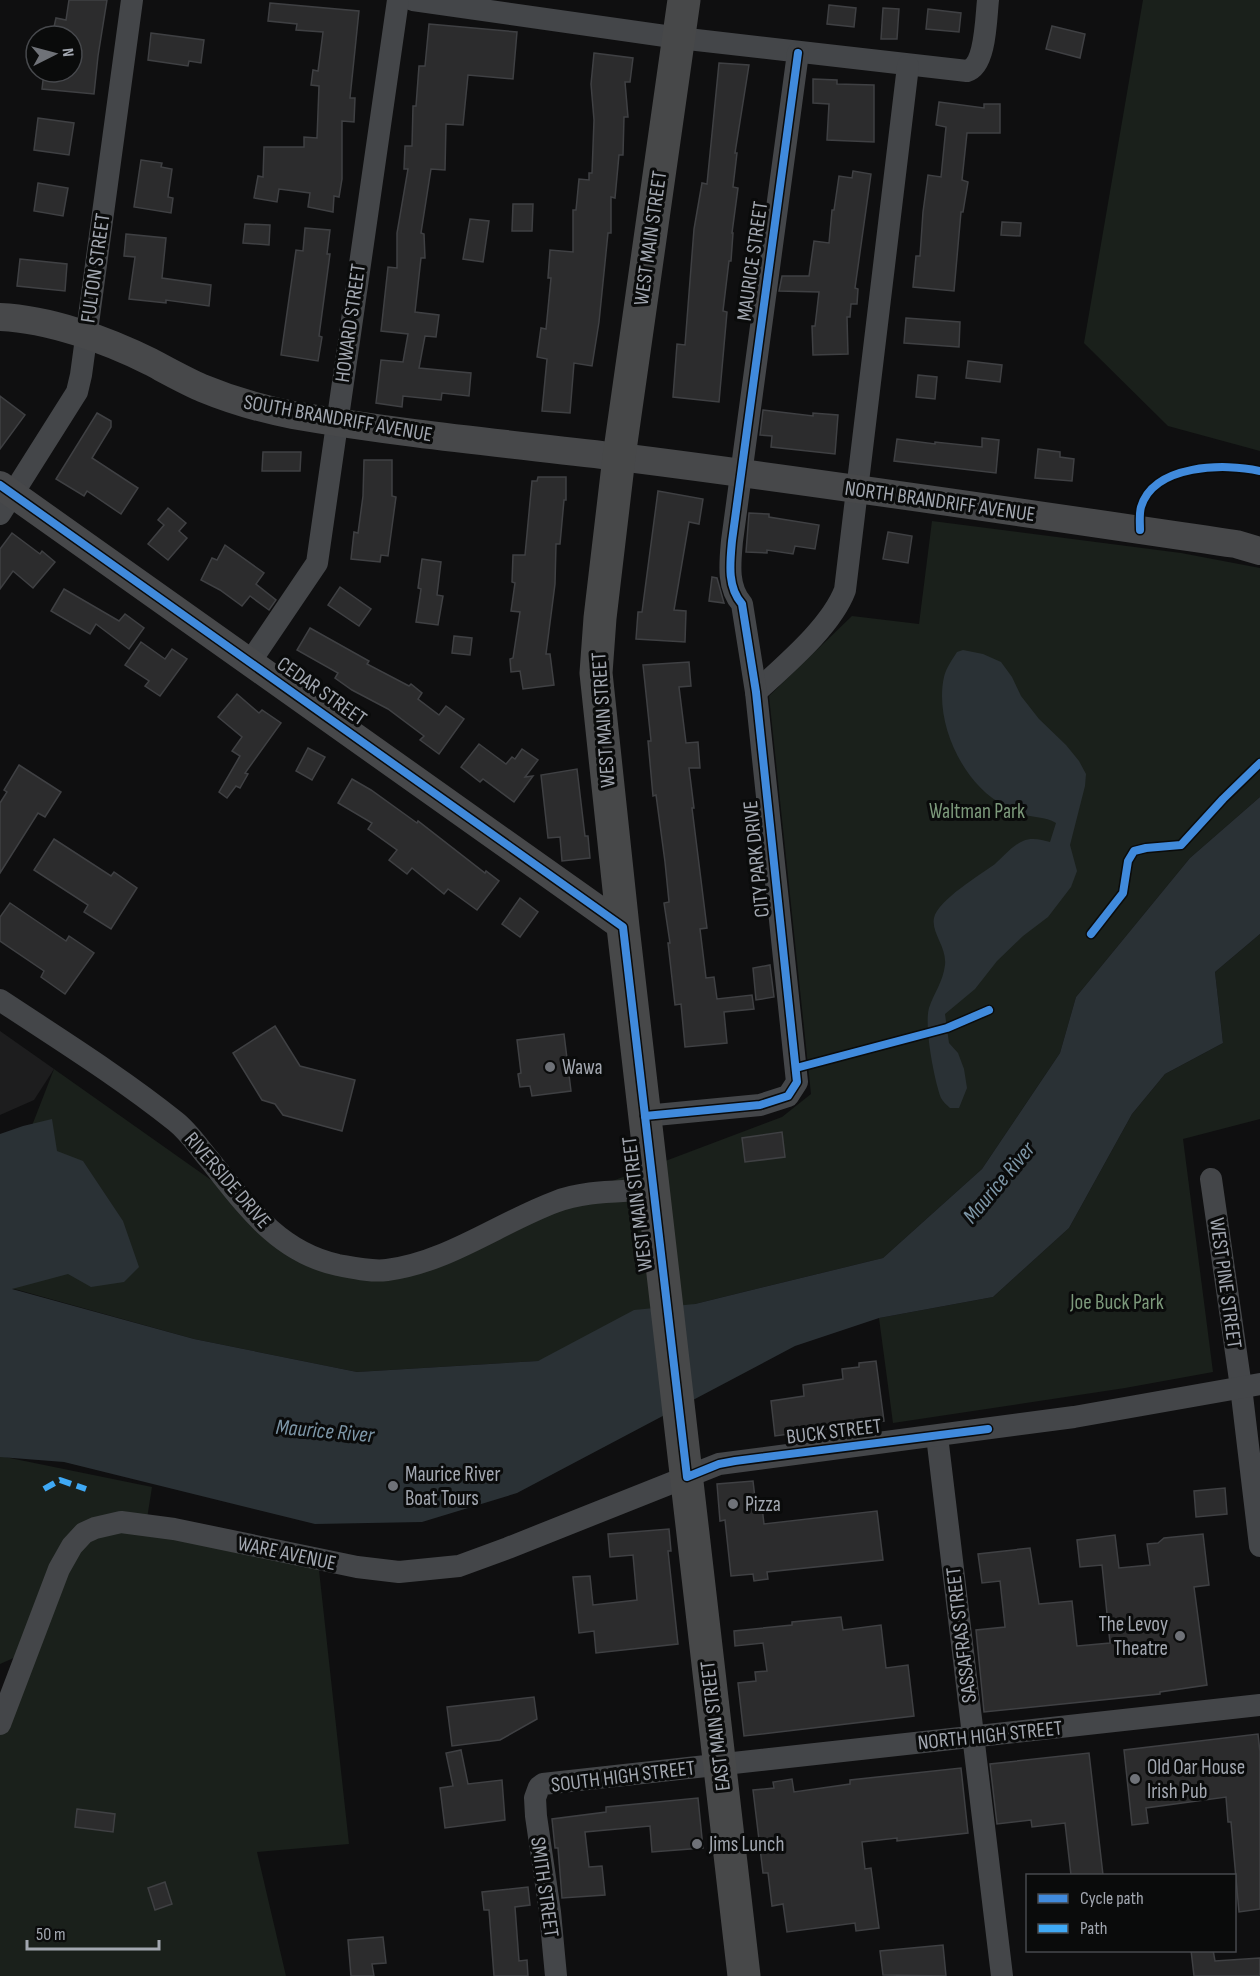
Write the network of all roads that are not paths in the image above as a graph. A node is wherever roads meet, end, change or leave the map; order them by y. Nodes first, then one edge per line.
1 (132, 0) edge
2 (398, 0) edge
3 (413, 0) edge
4 (684, 0) edge
5 (988, 0) edge
6 (679, 38) junction
7 (798, 53) junction
8 (908, 66) junction
9 (0, 317) edge
10 (86, 336) junction
11 (336, 421) junction
12 (619, 457) junction
13 (742, 474) junction
14 (856, 489) junction
15 (4, 498) edge
16 (1260, 551) edge
17 (250, 662) junction
18 (756, 693) junction
19 (623, 927) junction
20 (0, 1000) edge
21 (645, 1116) junction
22 (1211, 1179) dead end
23 (653, 1189) junction
24 (1251, 1386) edge
25 (937, 1436) junction
26 (687, 1477) junction
27 (1260, 1546) edge
28 (1260, 1705) edge
29 (0, 1724) edge
30 (974, 1737) junction
31 (720, 1765) junction
32 (534, 1798) joint
33 (556, 1976) edge
34 (744, 1976) edge
35 (1002, 1976) edge

1 - 10 street, FULTON STREET
2 - 11 street, HOWARD STREET
3 - 6 street
4 - 6 highway, WEST MAIN STREET
5 - 8 street
6 - 7 street
6 - 12 highway, WEST MAIN STREET
7 - 8 street
7 - 13 street, MAURICE STREET
8 - 14 street
9 - 10 main road, SOUTH BRANDRIFF AVENUE
10 - 11 main road, SOUTH BRANDRIFF AVENUE
10 - 15 street, FULTON STREET
11 - 12 main road, SOUTH BRANDRIFF AVENUE
11 - 17 street, HOWARD STREET
12 - 13 main road, NORTH BRANDRIFF AVENUE
12 - 19 highway, WEST MAIN STREET
13 - 14 main road, NORTH BRANDRIFF AVENUE
13 - 18 street, CITY PARK DRIVE
14 - 16 main road, NORTH BRANDRIFF AVENUE
14 - 18 street
15 - 17 main road, CEDAR STREET
17 - 19 main road, CEDAR STREET
18 - 21 street, CITY PARK DRIVE
19 - 21 highway, WEST MAIN STREET
20 - 23 street, RIVERSIDE DRIVE
21 - 23 highway, WEST MAIN STREET
22 - 24 street, WEST PINE STREET
23 - 26 highway, WEST MAIN STREET
24 - 25 street, BUCK STREET
24 - 27 street, WEST PINE STREET
25 - 26 street, BUCK STREET
25 - 30 street, SASSAFRAS STREET
26 - 29 street, WARE AVENUE
26 - 31 highway, EAST MAIN STREET
28 - 30 street, NORTH HIGH STREET
30 - 31 street, NORTH HIGH STREET
30 - 35 street, SASSAFRAS STREET
31 - 32 street, SOUTH HIGH STREET
31 - 34 highway, EAST MAIN STREET
32 - 33 street, SMITH STREET

